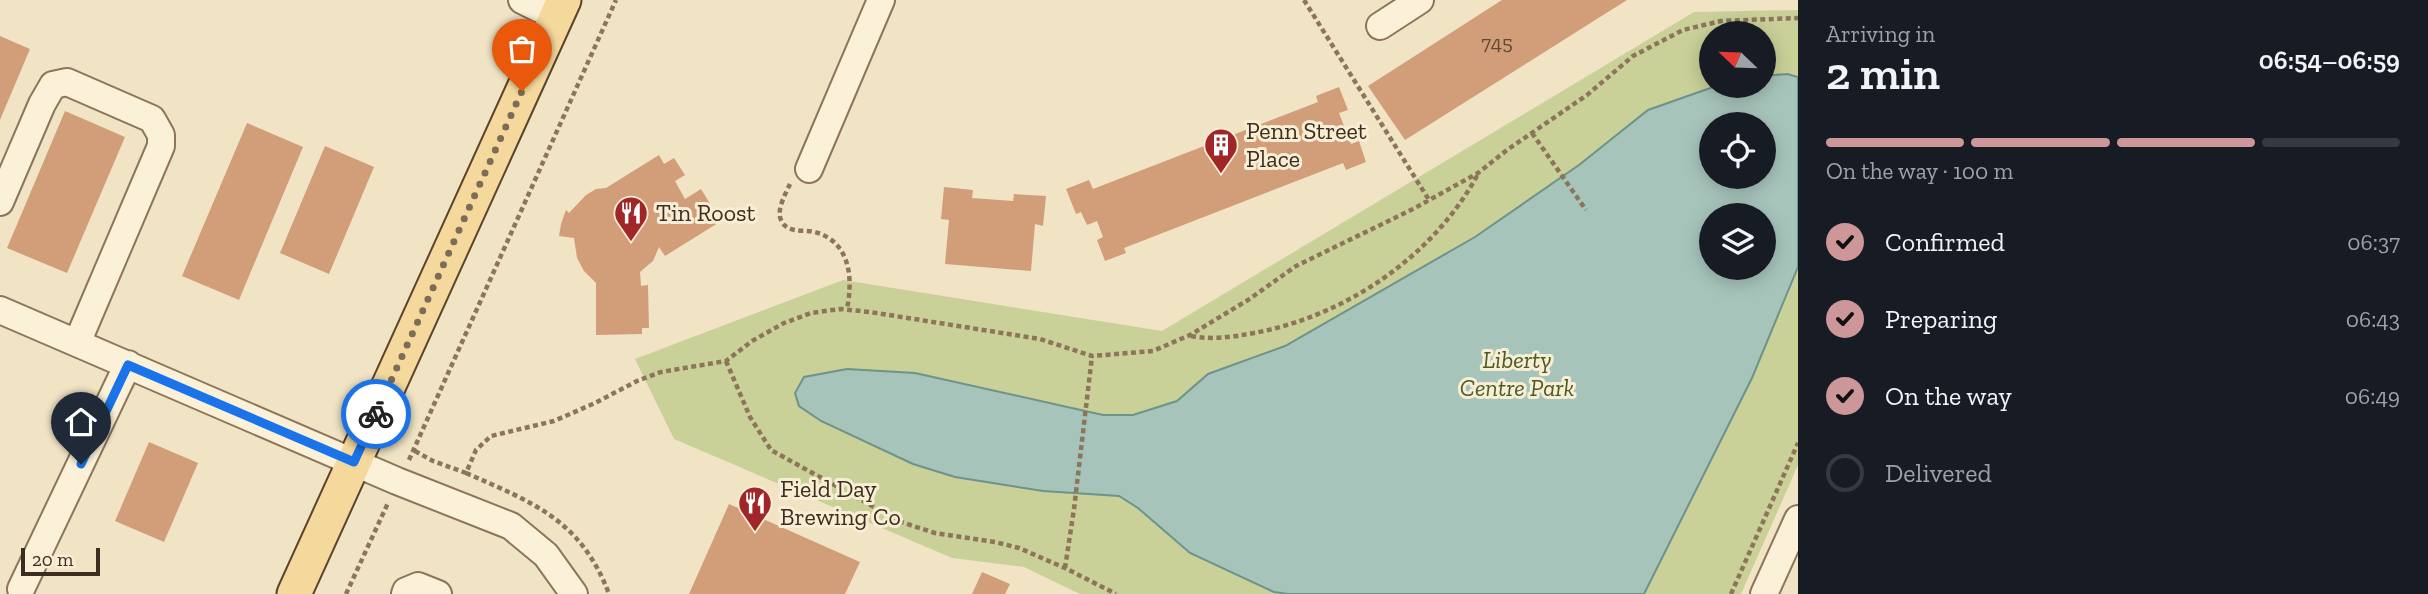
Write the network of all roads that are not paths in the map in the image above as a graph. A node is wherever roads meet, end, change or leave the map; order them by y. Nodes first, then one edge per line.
1 (522, 0) edge
2 (881, 0) edge
3 (1420, 0) edge
4 (560, 8) edge
5 (1380, 26) dead end
6 (801, 172) road end
7 (0, 202) edge
8 (0, 310) edge
9 (77, 343) junction
10 (128, 365) junction
11 (354, 462) junction
12 (1798, 519) edge
13 (21, 589) dead end
14 (294, 594) edge
15 (405, 594) edge
16 (438, 594) edge
17 (574, 594) edge
18 (1764, 594) edge

1 - 4 street
2 - 6 street
3 - 5 street
4 - 11 main road
7 - 9 street
8 - 9 street
9 - 10 street
10 - 11 street
10 - 13 street
11 - 14 main road
11 - 17 street
12 - 18 street
15 - 16 street

